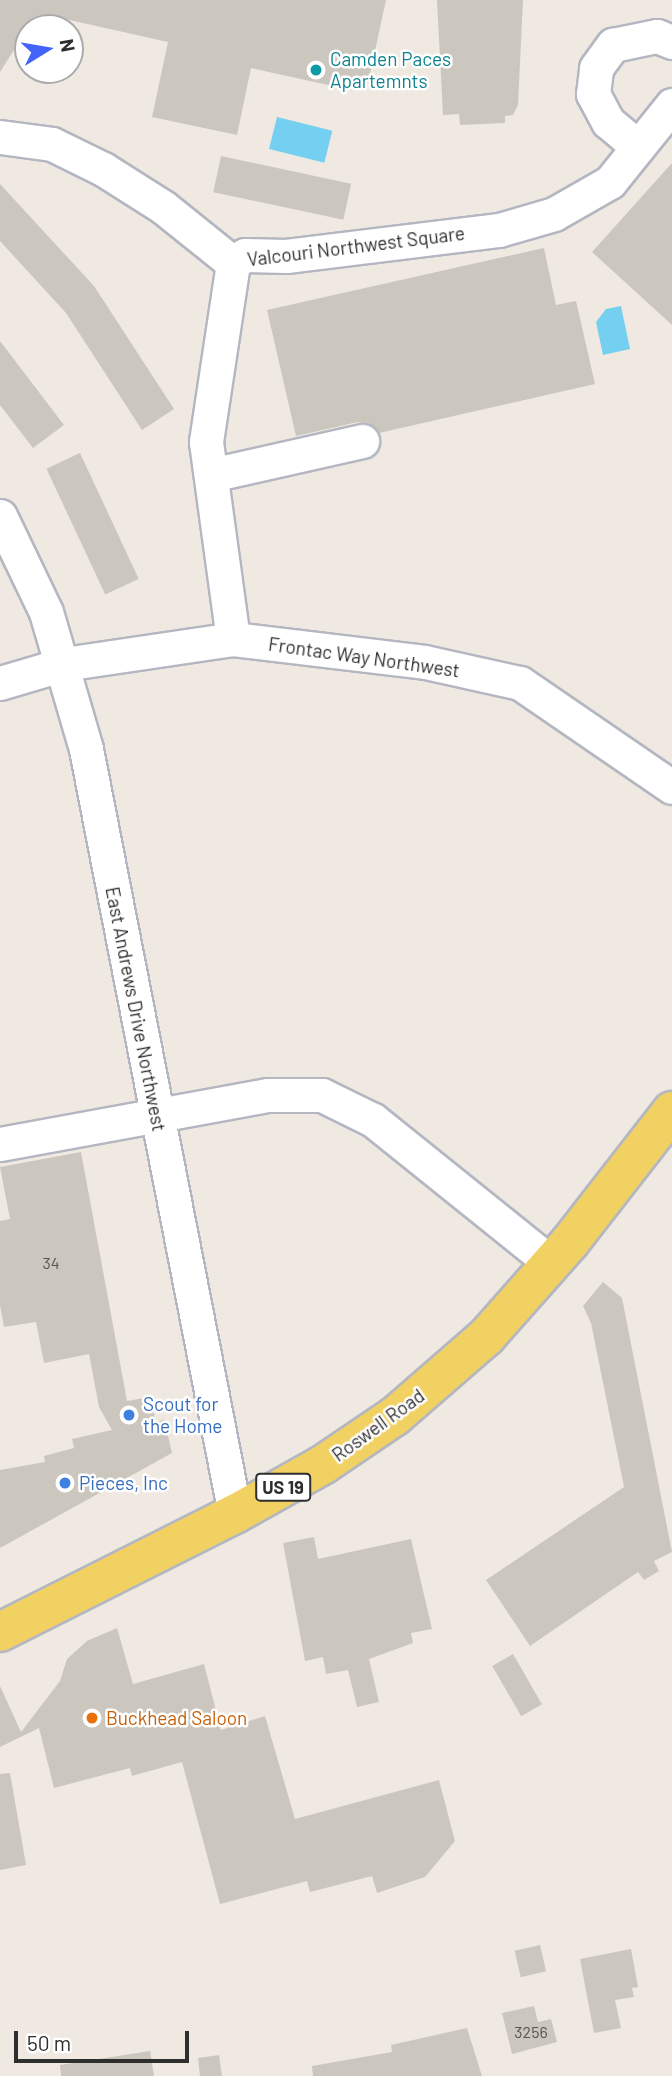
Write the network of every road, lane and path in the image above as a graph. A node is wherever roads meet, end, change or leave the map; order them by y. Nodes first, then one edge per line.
1 (672, 42) edge
2 (672, 105) edge
3 (0, 137) edge
4 (638, 147) junction
5 (233, 263) junction
6 (362, 441) dead end
7 (211, 475) junction
8 (0, 516) edge
9 (233, 639) junction
10 (64, 664) junction
11 (0, 682) edge
12 (672, 787) edge
13 (672, 1111) edge
14 (156, 1115) junction
15 (0, 1144) edge
16 (551, 1263) junction
17 (235, 1514) junction
18 (0, 1632) edge

1 - 4 street
2 - 4 street, Valcouri Northwest Square
3 - 5 street, Valcouri Northwest Square
4 - 5 street, Valcouri Northwest Square
5 - 7 street
6 - 7 street
7 - 9 street
8 - 10 street, East Andrews Drive Northwest
9 - 10 street, Frontac Way Northwest
9 - 12 street, Frontac Way Northwest
10 - 11 street, Frontac Way Northwest
10 - 14 street, East Andrews Drive Northwest
13 - 16 main road, Roswell Road / US 19
14 - 15 street
14 - 16 street
14 - 17 street, East Andrews Drive Northwest
16 - 17 main road, Roswell Road / US 19
17 - 18 main road, Roswell Road / US 19

